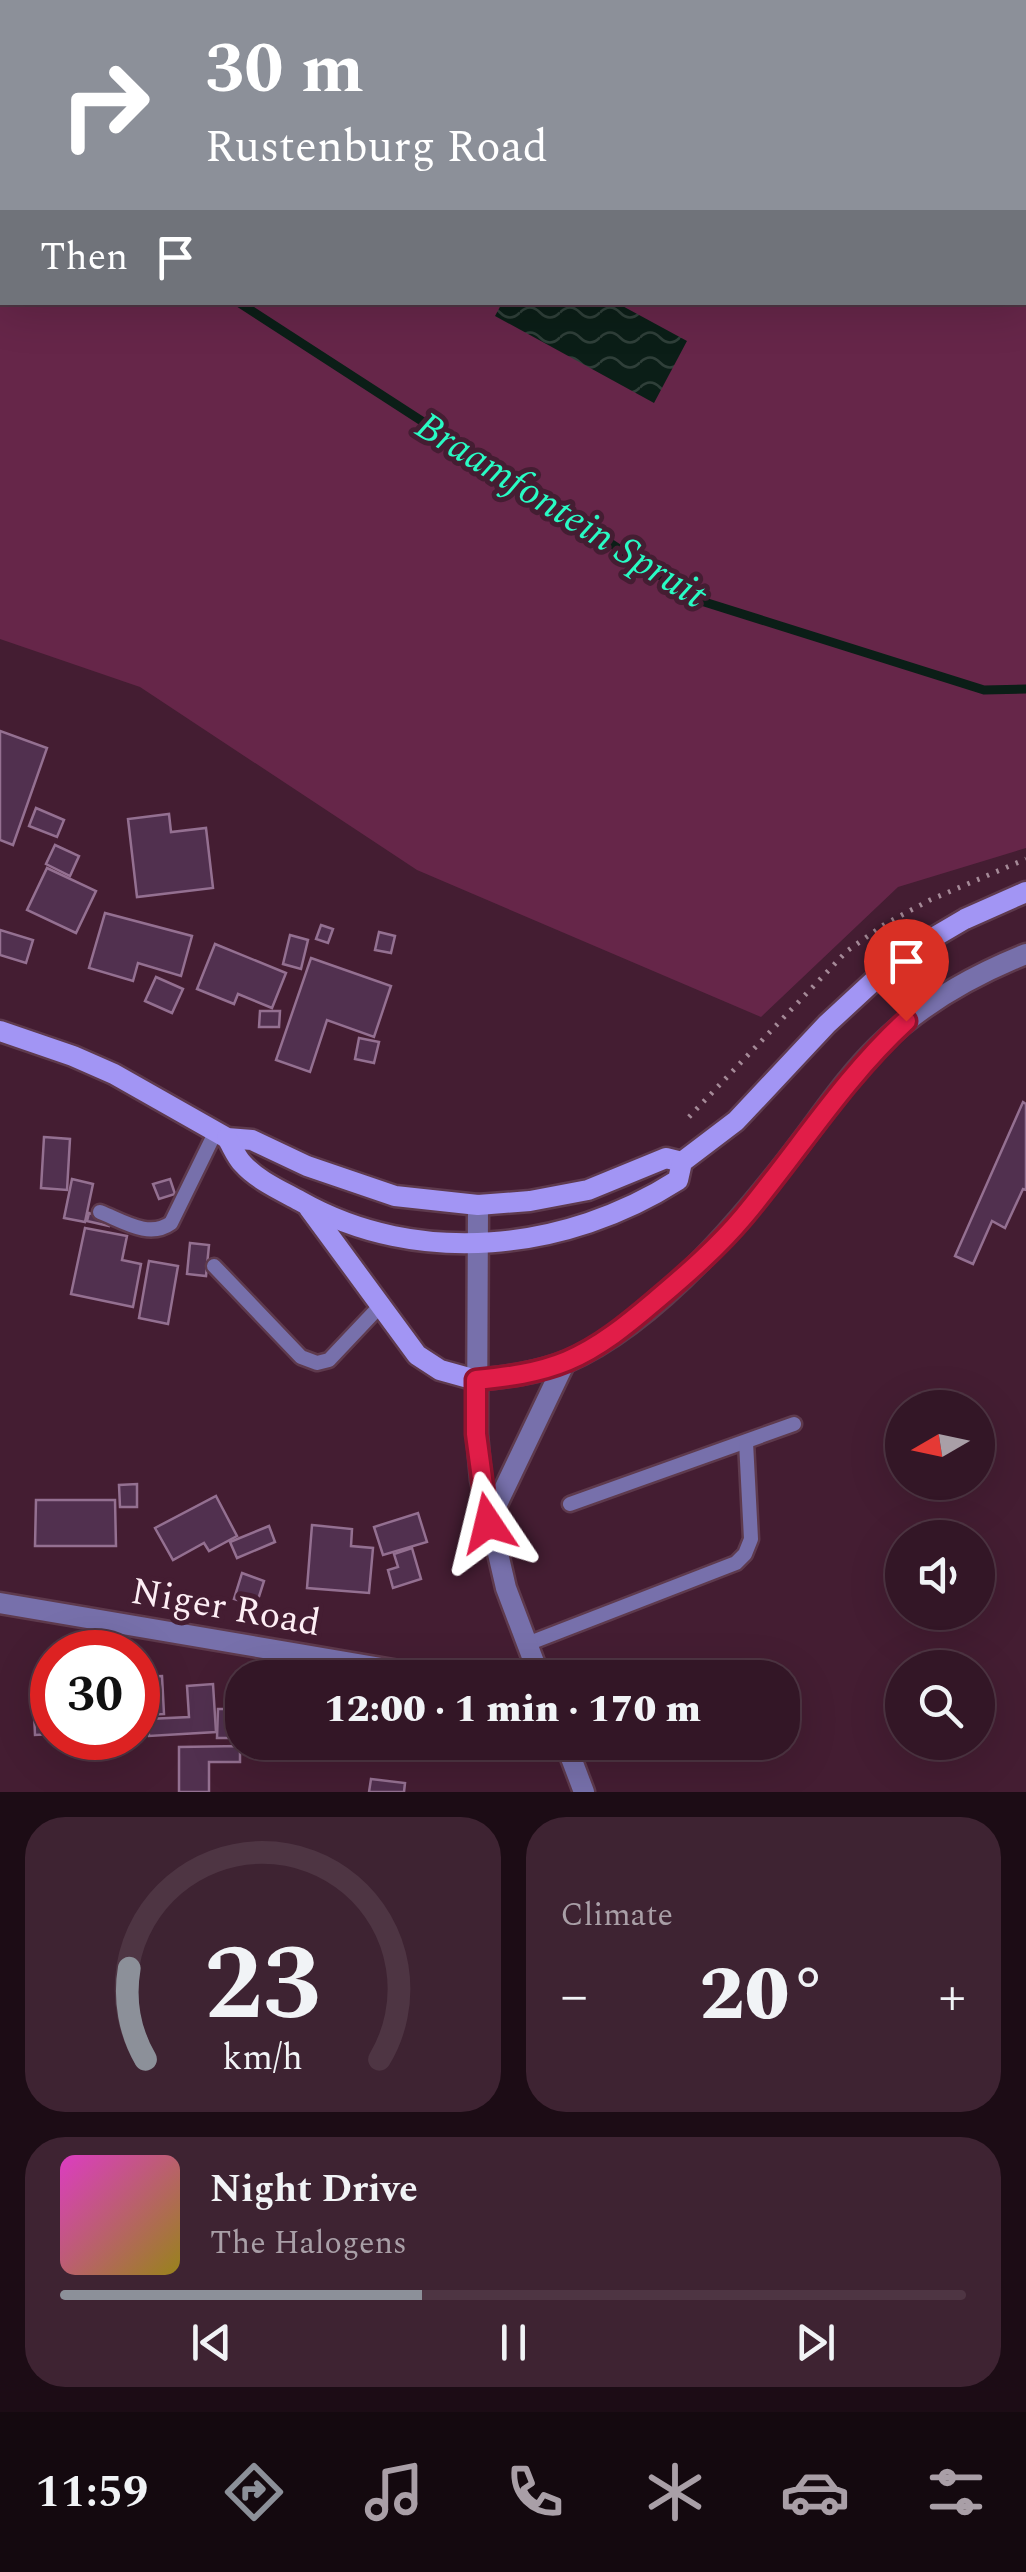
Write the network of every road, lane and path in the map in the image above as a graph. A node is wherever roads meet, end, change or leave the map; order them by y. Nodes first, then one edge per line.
1 (1026, 892) edge
2 (1026, 954) edge
3 (0, 1031) edge
4 (221, 1134) junction
5 (682, 1162) junction
6 (478, 1205) junction
7 (308, 1206) junction
8 (100, 1212) dead end
9 (476, 1244) junction
10 (214, 1266) dead end
11 (380, 1306) junction
12 (565, 1362) junction
13 (476, 1380) junction
14 (794, 1424) dead end
15 (746, 1442) junction
16 (570, 1504) dead end
17 (488, 1523) junction
18 (0, 1603) edge
19 (527, 1644) junction
20 (334, 1660) edge
21 (533, 1660) edge
22 (572, 1760) edge
23 (584, 1792) edge

1 - 5 main road
2 - 12 street
3 - 4 main road
4 - 6 main road
4 - 7 main road
4 - 8 lane
5 - 6 main road
5 - 9 main road
6 - 9 street
7 - 9 main road
7 - 11 main road
9 - 13 street
10 - 11 lane
11 - 13 main road
12 - 13 street
12 - 17 street
13 - 17 street
14 - 15 lane
15 - 16 lane
15 - 19 lane
17 - 19 street
18 - 20 street, Niger Road
19 - 21 street
22 - 23 street

